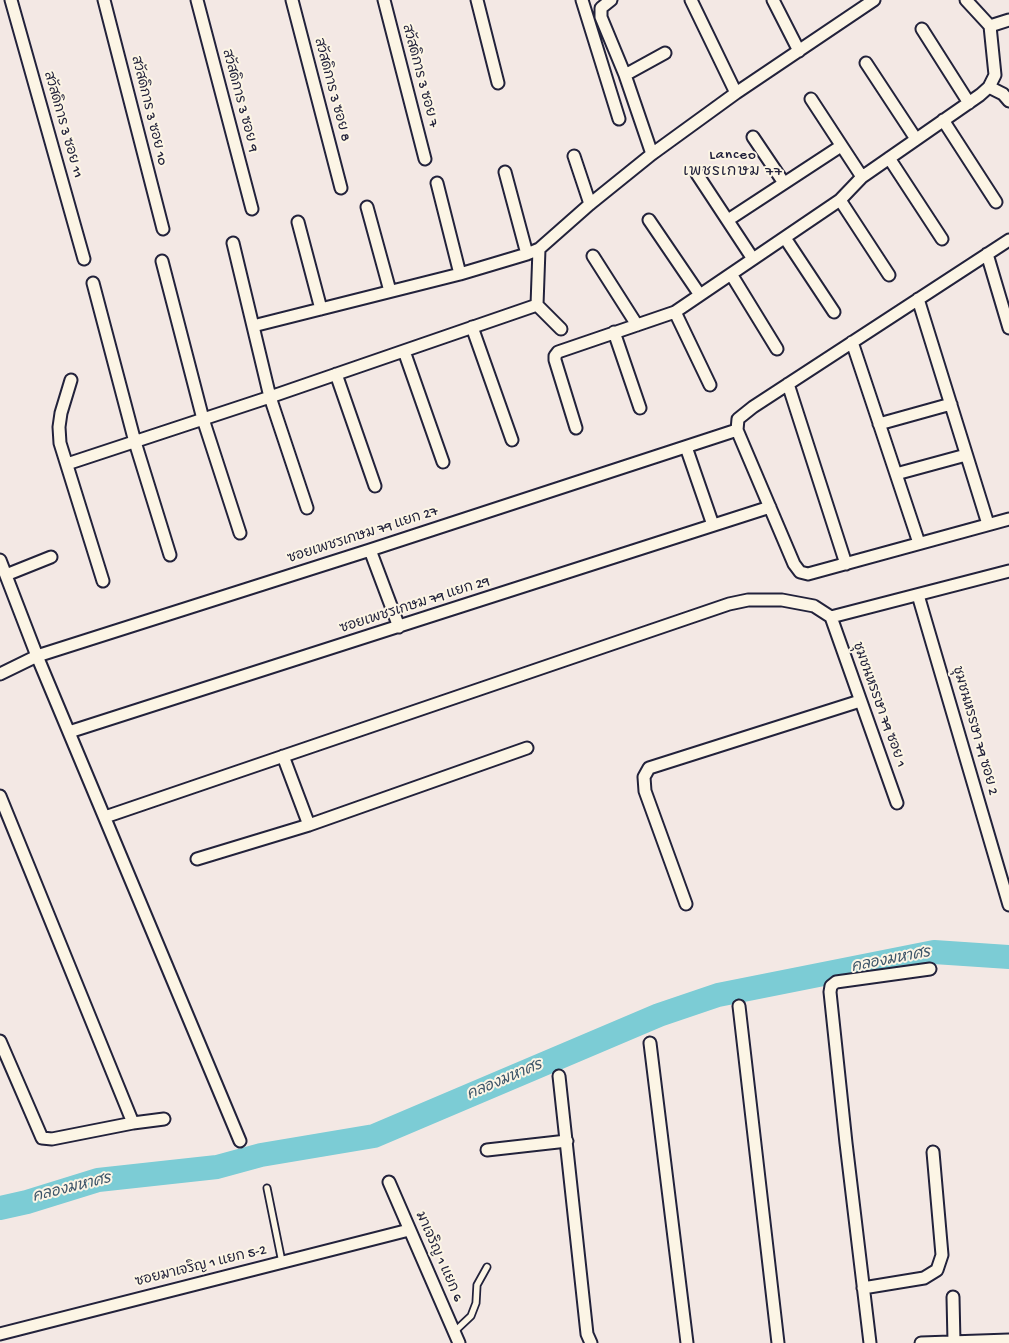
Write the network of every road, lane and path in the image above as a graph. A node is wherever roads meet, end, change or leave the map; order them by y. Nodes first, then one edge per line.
1 (11, 0) edge
2 (104, 0) edge
3 (197, 0) edge
4 (292, 0) edge
5 (384, 0) edge
6 (477, 0) edge
7 (582, 0) edge
8 (610, 0) edge
9 (691, 0) edge
10 (773, 0) edge
11 (874, 0) edge
12 (966, 0) edge
13 (856, 5) edge
14 (1009, 20) edge
15 (990, 26) junction
16 (922, 29) dead end
17 (799, 51) junction
18 (665, 53) dead end
19 (866, 63) dead end
20 (625, 75) junction
21 (498, 84) dead end
22 (990, 87) junction
23 (736, 93) junction
24 (811, 100) dead end
25 (1009, 100) edge
26 (969, 103) junction
27 (620, 119) dead end
28 (943, 120) junction
29 (753, 137) dead end
30 (916, 139) junction
31 (841, 146) junction
32 (652, 154) junction
33 (574, 156) dead end
34 (889, 158) junction
35 (426, 159) dead end
36 (506, 172) dead end
37 (697, 174) dead end
38 (862, 177) junction
39 (437, 183) dead end
40 (784, 183) junction
41 (341, 188) dead end
42 (840, 200) junction
43 (996, 202) dead end
44 (590, 204) junction
45 (367, 207) dead end
46 (252, 210) dead end
47 (649, 220) dead end
48 (728, 220) junction
49 (298, 222) dead end
50 (163, 230) dead end
51 (785, 238) junction
52 (942, 240) dead end
53 (1009, 240) edge
54 (233, 243) dead end
55 (539, 249) junction
56 (527, 254) junction
57 (987, 254) junction
58 (593, 256) dead end
59 (84, 258) dead end
60 (753, 259) junction
61 (162, 261) dead end
62 (460, 274) junction
63 (731, 274) junction
64 (889, 276) dead end
65 (93, 283) dead end
66 (390, 291) junction
67 (700, 295) junction
68 (918, 299) junction
69 (537, 305) junction
70 (321, 309) junction
71 (676, 312) junction
72 (834, 312) dead end
73 (637, 324) junction
74 (253, 326) junction
75 (472, 327) junction
76 (1009, 328) edge
77 (561, 329) dead end
78 (614, 332) junction
79 (852, 342) junction
80 (778, 349) dead end
81 (404, 350) junction
82 (336, 374) junction
83 (71, 380) dead end
84 (788, 384) junction
85 (710, 385) dead end
86 (270, 397) junction
87 (951, 404) junction
88 (640, 408) dead end
89 (203, 419) junction
90 (880, 424) junction
91 (576, 428) dead end
92 (737, 430) junction
93 (512, 440) dead end
94 (135, 442) junction
95 (686, 447) junction
96 (966, 454) junction
97 (443, 462) dead end
98 (67, 464) junction
99 (896, 474) junction
100 (375, 486) dead end
101 (770, 507) junction
102 (307, 508) dead end
103 (1009, 519) edge
104 (988, 524) junction
105 (713, 525) junction
106 (240, 533) dead end
107 (919, 543) junction
108 (370, 550) junction
109 (170, 555) dead end
110 (51, 557) dead end
111 (0, 560) edge
112 (846, 564) junction
113 (1009, 572) edge
114 (6, 575) junction
115 (103, 581) dead end
116 (918, 595) junction
117 (831, 617) junction
118 (399, 626) junction
119 (37, 656) junction
120 (0, 674) edge
121 (860, 701) junction
122 (69, 732) junction
123 (527, 748) dead end
124 (283, 756) junction
125 (0, 796) edge
126 (897, 803) dead end
127 (105, 817) junction
128 (309, 825) junction
129 (197, 859) dead end
130 (686, 904) dead end
131 (1009, 904) edge
132 (930, 969) dead end
133 (738, 1006) dead end
134 (0, 1042) edge
135 (650, 1043) dead end
136 (559, 1076) dead end
137 (164, 1119) dead end
138 (133, 1123) junction
139 (240, 1141) dead end
140 (567, 1141) junction
141 (487, 1150) dead end
142 (933, 1152) dead end
143 (390, 1182) dead end
144 (267, 1188) dead end
145 (409, 1230) junction
146 (282, 1262) junction
147 (487, 1267) dead end
148 (864, 1288) junction
149 (953, 1296) dead end
150 (0, 1334) edge
151 (457, 1338) edge
152 (1009, 1340) edge
153 (954, 1342) junction
154 (591, 1343) edge
155 (687, 1343) edge
156 (778, 1343) edge
157 (870, 1343) edge
158 (921, 1343) edge

1 - 59 street, สวัสดิการ 3 ซอย 11
2 - 50 street, สวัสดิการ 3 ซอย 10
3 - 46 street, สวัสดิการ 3 ซอย 9
4 - 41 street, สวัสดิการ 3 ซอย 8
5 - 35 street, สวัสดิการ 3 ซอย 7
6 - 21 street
7 - 27 street
8 - 20 street
9 - 23 street
10 - 17 street
11 - 13 street
12 - 15 street
13 - 17 street
14 - 15 street
15 - 22 street
16 - 26 street
17 - 23 street
18 - 20 street
19 - 30 street
20 - 32 street
22 - 25 street
22 - 26 street
23 - 32 street
24 - 31 street
26 - 28 street
28 - 30 street
28 - 43 street
29 - 40 street
30 - 34 street
31 - 38 street
31 - 40 street
32 - 44 street
33 - 44 street
34 - 38 street
34 - 52 street
36 - 56 street
37 - 48 street
38 - 42 street
39 - 62 street
40 - 48 street
42 - 51 street
42 - 64 street
44 - 55 street
45 - 66 street
47 - 67 street
48 - 60 street
49 - 70 street
51 - 60 street
51 - 72 street
53 - 57 street
54 - 74 street
55 - 56 street
55 - 69 street
56 - 62 street
57 - 68 street
57 - 76 street
58 - 73 street
60 - 63 street
61 - 89 street
62 - 66 street
63 - 67 street
63 - 80 street
65 - 94 street
66 - 70 street
67 - 71 street
68 - 79 street
68 - 87 street
69 - 75 street
69 - 77 street
70 - 74 street
71 - 73 street
71 - 85 street
73 - 78 street
74 - 86 street
75 - 81 street
75 - 93 street
78 - 88 street
78 - 91 street
79 - 84 street
79 - 90 street
81 - 82 street
81 - 97 street
82 - 86 street
82 - 100 street
83 - 98 street
84 - 92 street
84 - 112 street
86 - 89 street
86 - 102 street
87 - 90 street
87 - 96 street
89 - 94 street
89 - 106 street
90 - 99 street
92 - 95 street, ซอยเพชรเกษม 79 แยก 27
92 - 101 street
94 - 98 street
94 - 109 street
95 - 105 street
95 - 108 street, ซอยเพชรเกษม 79 แยก 27
96 - 99 street
96 - 104 street
98 - 115 street
99 - 107 street
101 - 105 street, ซอยเพชรเกษม 79 แยก 29
101 - 112 street
103 - 104 street
104 - 107 street
105 - 118 street, ซอยเพชรเกษม 79 แยก 29
107 - 112 street
108 - 118 street
108 - 119 street, ซอยเพชรเกษม 79 แยก 27
110 - 114 street
111 - 114 street
113 - 116 street
114 - 119 street
116 - 117 street
116 - 131 street, ชุมชนหรรษา 79 ซอย 2
117 - 121 street, ชุมชนหรรษา 79 ซอย 1
117 - 124 street
118 - 122 street, ซอยเพชรเกษม 79 แยก 29
119 - 120 street, ซอยเพชรเกษม 79 แยก 27
119 - 122 street
121 - 126 street, ชุมชนหรรษา 79 ซอย 1
121 - 130 street
122 - 127 street
123 - 128 street
124 - 127 street
124 - 128 street
125 - 138 street
127 - 139 street
128 - 129 street
132 - 148 street
133 - 156 street
134 - 138 street
135 - 155 street
136 - 140 street
137 - 138 street
140 - 141 street
140 - 154 street
142 - 148 street
143 - 145 street, มาเจริญ 1 แยก 6
144 - 146 lane
145 - 146 street, ซอยมาเจริญ 1 แยก 5-2
145 - 151 street, มาเจริญ 1 แยก 6
146 - 150 street, ซอยมาเจริญ 1 แยก 5-2
147 - 151 lane
148 - 157 street
149 - 153 street
152 - 153 street
153 - 158 street

